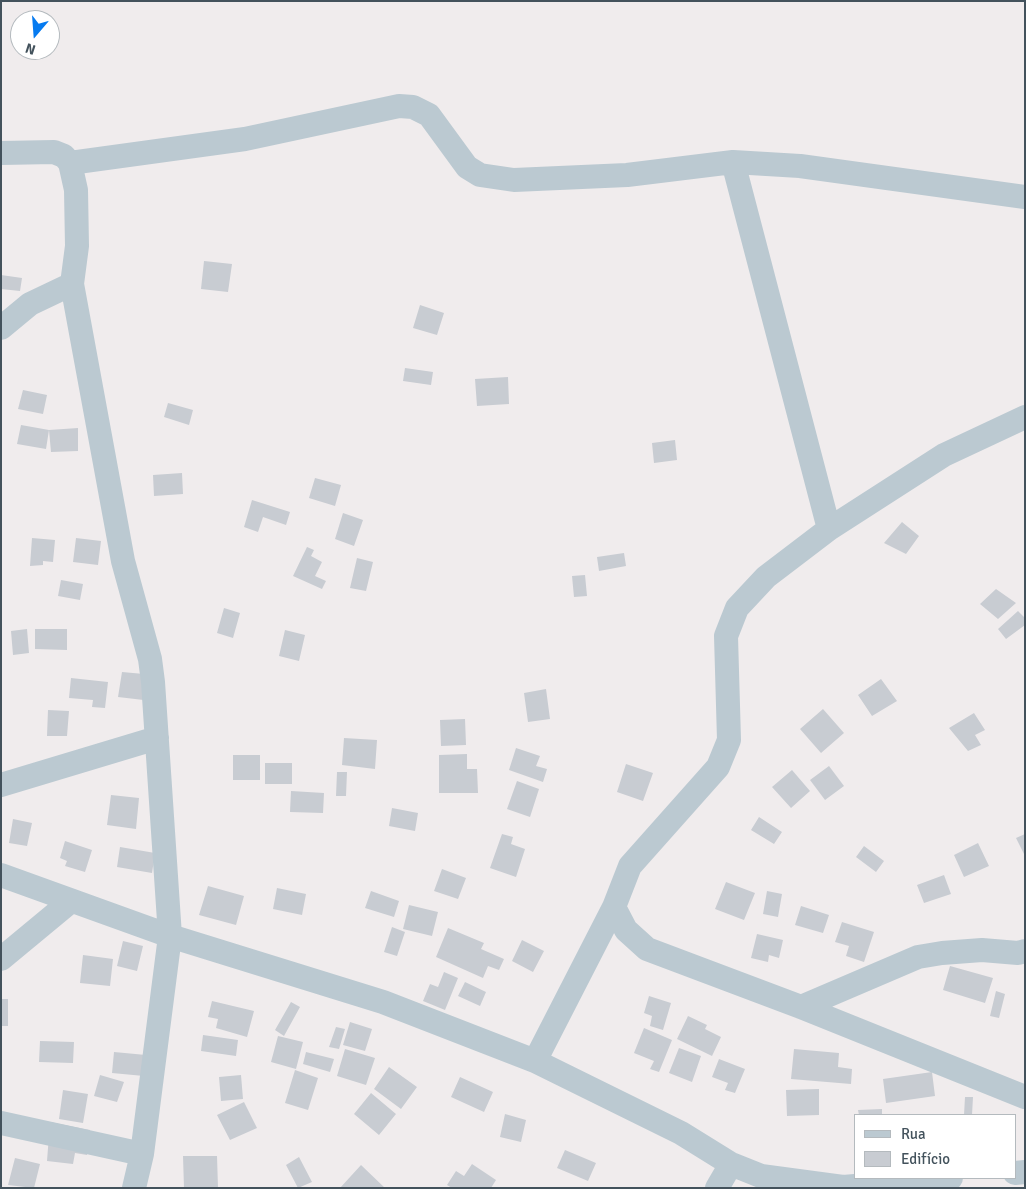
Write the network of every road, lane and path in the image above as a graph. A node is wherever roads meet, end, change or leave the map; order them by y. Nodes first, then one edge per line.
1 (1, 153) edge
2 (733, 162) junction
3 (70, 163) junction
4 (1025, 197) edge
5 (72, 284) junction
6 (1, 328) edge
7 (1025, 418) edge
8 (829, 529) junction
9 (157, 738) junction
10 (1, 785) edge
11 (1, 875) edge
12 (71, 901) junction
13 (614, 907) junction
14 (170, 936) junction
15 (1025, 951) edge
16 (1, 959) edge
17 (801, 1007) junction
18 (536, 1061) junction
19 (1025, 1096) edge
20 (1, 1122) edge
21 (142, 1154) junction
22 (730, 1164) junction
23 (940, 1179) edge
24 (766, 1182) edge
25 (134, 1188) edge
26 (717, 1188) edge

1 - 3 street
2 - 3 street
2 - 4 street
2 - 8 street
3 - 5 street
5 - 6 street
5 - 9 street
7 - 8 street
8 - 13 street
9 - 10 street
9 - 14 street
11 - 12 street
12 - 14 street
12 - 16 street
13 - 17 street
13 - 18 street
14 - 18 street
14 - 21 street
15 - 17 street
17 - 19 street
18 - 22 street
20 - 21 street
21 - 25 street
22 - 24 street
22 - 26 street
23 - 24 street

